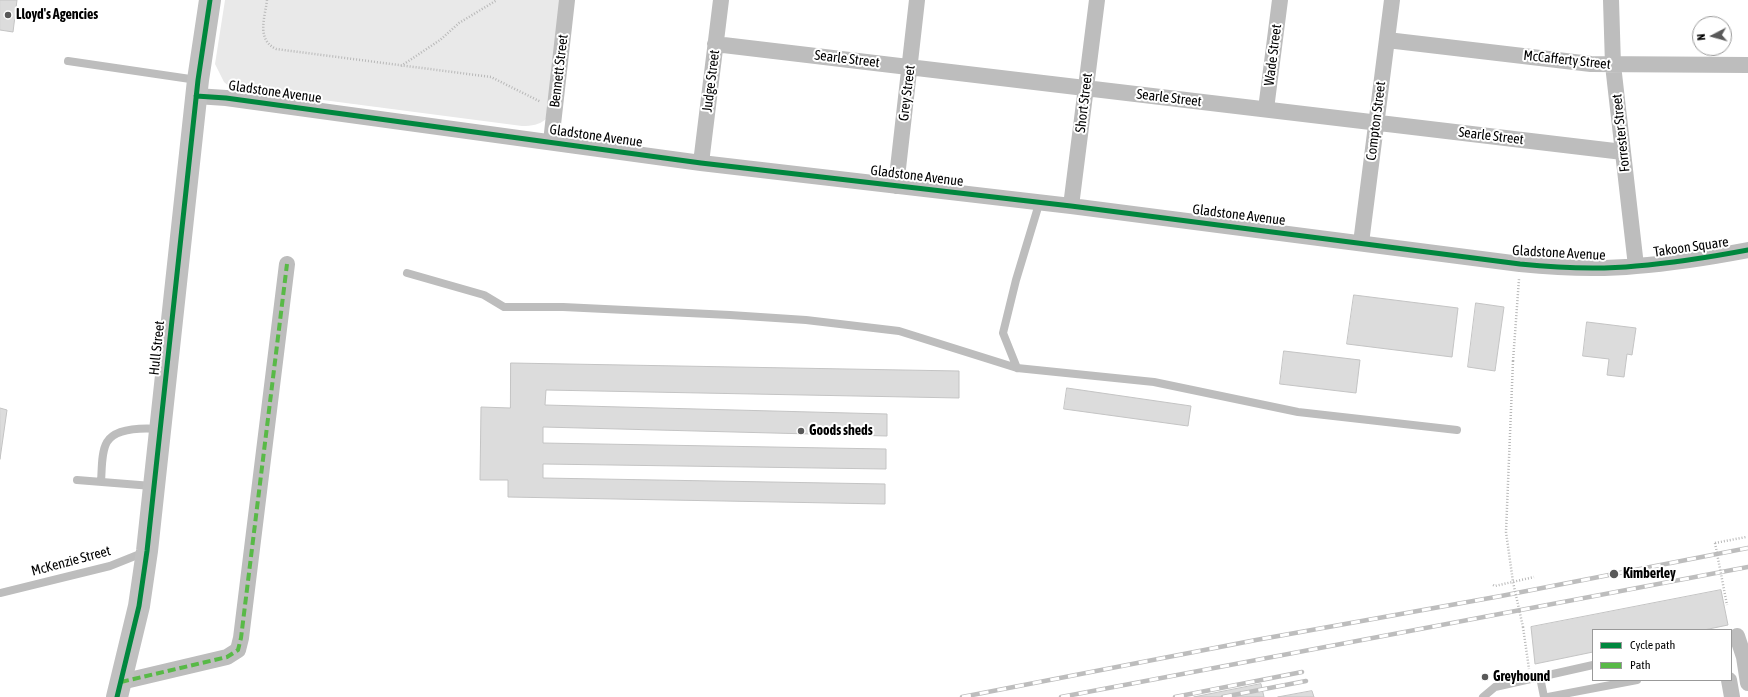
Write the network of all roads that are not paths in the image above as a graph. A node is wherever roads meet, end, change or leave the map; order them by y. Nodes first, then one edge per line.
1 (210, 0) edge
2 (567, 0) edge
3 (721, 0) edge
4 (917, 0) edge
5 (1097, 0) edge
6 (1280, 0) edge
7 (1392, 0) edge
8 (1611, 0) edge
9 (1387, 40) junction
10 (715, 44) junction
11 (68, 61) dead end
12 (1748, 64) edge
13 (1614, 65) junction
14 (910, 67) junction
15 (197, 88) junction
16 (1086, 88) junction
17 (1266, 109) junction
18 (1376, 122) junction
19 (551, 142) junction
20 (1623, 152) junction
21 (702, 163) junction
22 (896, 186) junction
23 (1039, 204) junction
24 (1071, 206) junction
25 (1361, 243) junction
26 (1748, 250) edge
27 (288, 264) dead end
28 (1636, 266) junction
29 (407, 273) dead end
30 (1016, 368) junction
31 (160, 429) junction
32 (1457, 430) dead end
33 (77, 480) dead end
34 (101, 482) junction
35 (155, 486) junction
36 (147, 551) junction
37 (0, 593) edge
38 (1739, 635) edge
39 (1592, 665) edge
40 (1540, 677) junction
41 (1632, 681) edge
42 (1729, 681) edge
43 (1748, 683) edge
44 (119, 690) edge
45 (1483, 697) edge
46 (1544, 697) edge
47 (1548, 697) edge
48 (1732, 697) edge

1 - 15 street, Hull Street
2 - 19 street, Bennett Street
3 - 10 street, Judge Street
4 - 14 street, Grey Street
5 - 16 street, Short Street
6 - 17 street, Wade Street
7 - 9 street, Compton Street
8 - 13 street, Forrester Street
9 - 13 street, McCafferty Street
9 - 18 street, Compton Street
10 - 14 street, Searle Street
10 - 21 street, Judge Street
11 - 15 lane
12 - 13 street, McCafferty Street
13 - 20 street, Forrester Street
14 - 16 street, Searle Street
14 - 22 street, Grey Street
15 - 19 street, Gladstone Avenue
15 - 31 street, Hull Street
16 - 17 street, Searle Street
16 - 24 street, Short Street
17 - 18 street, Searle Street
18 - 20 street, Searle Street
18 - 25 street, Compton Street
19 - 21 street, Gladstone Avenue
20 - 28 street, Forrester Street
21 - 22 street, Gladstone Avenue
22 - 23 street, Gladstone Avenue
23 - 24 street, Gladstone Avenue
23 - 30 lane
24 - 25 street, Gladstone Avenue
25 - 28 street, Gladstone Avenue
26 - 28 street, Takoon Square
27 - 44 street
29 - 30 lane
30 - 32 lane
31 - 34 lane
31 - 35 street, Hull Street
33 - 34 lane
34 - 35 lane
35 - 36 street, Hull Street
36 - 37 lane, McKenzie Street
36 - 44 street, Hull Street
38 - 43 street
39 - 40 lane
40 - 45 lane
40 - 46 lane
41 - 47 lane
42 - 48 street

